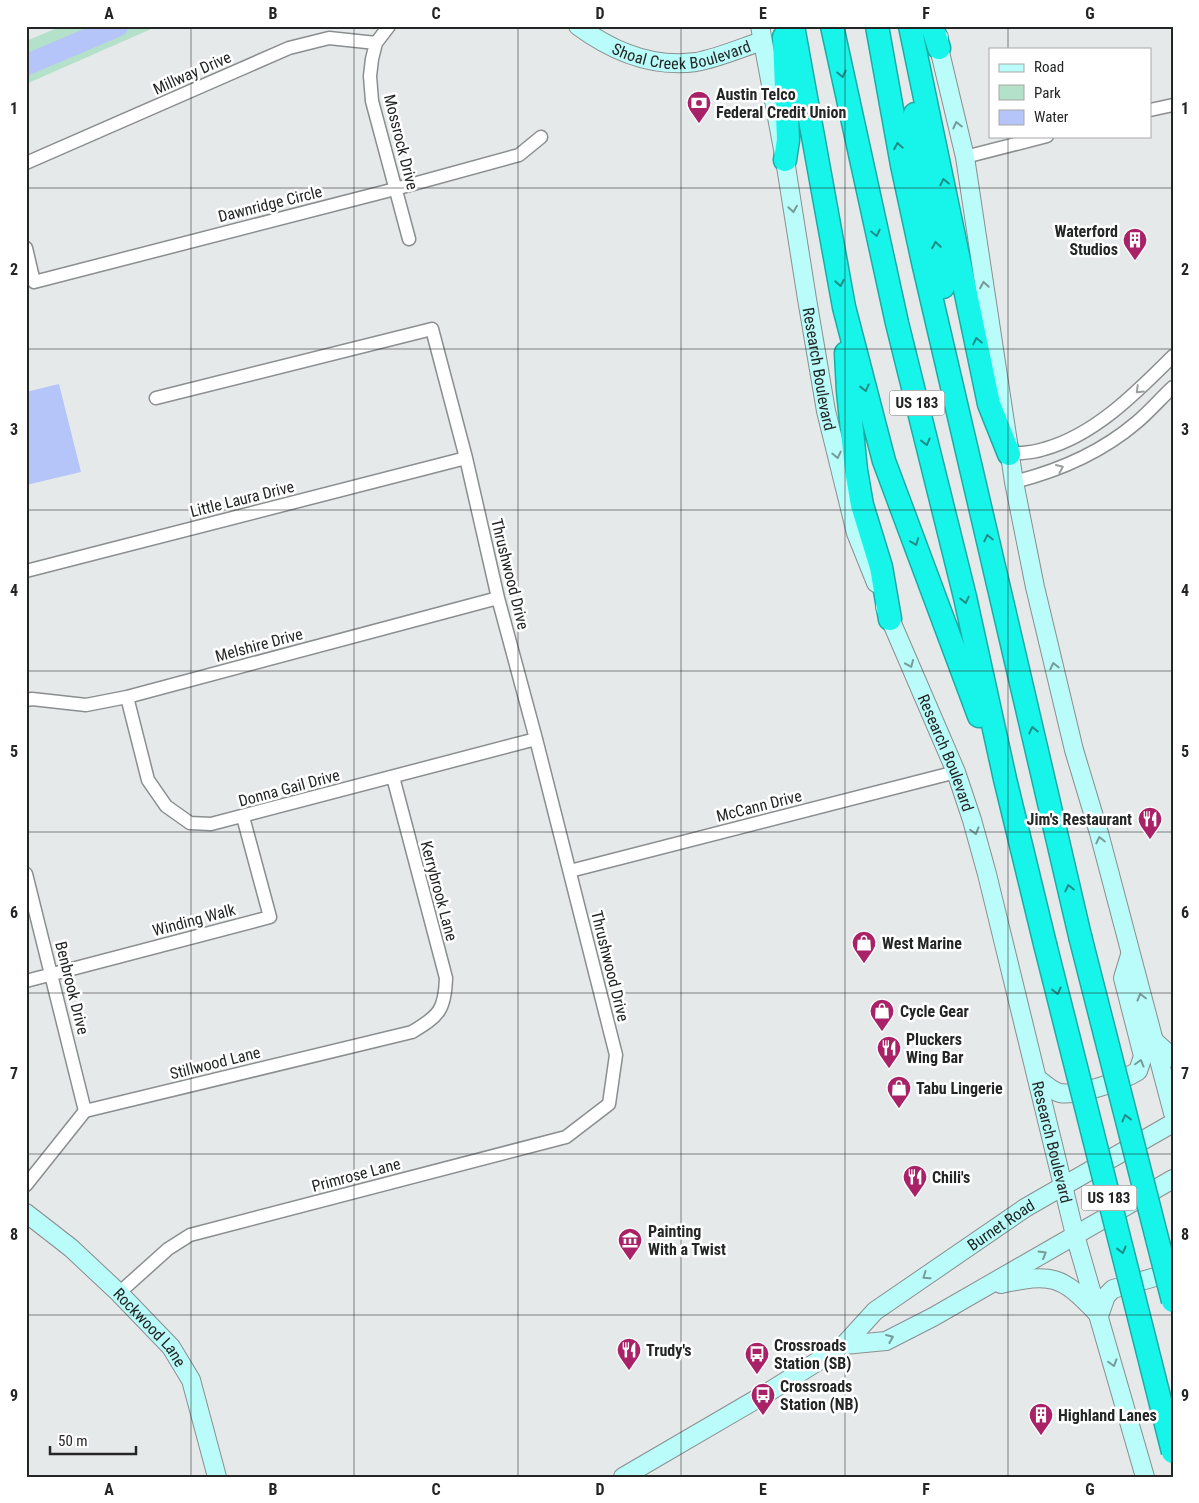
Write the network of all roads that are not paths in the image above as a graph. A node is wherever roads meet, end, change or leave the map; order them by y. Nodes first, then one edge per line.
1 (388, 26) edge
2 (578, 26) edge
3 (783, 26) edge
4 (793, 26) edge
5 (832, 26) edge
6 (877, 26) edge
7 (902, 26) edge
8 (910, 26) edge
9 (932, 26) edge
10 (761, 34) edge
11 (939, 37) edge
12 (376, 43) junction
13 (1173, 105) edge
14 (1152, 110) edge
15 (541, 137) dead end
16 (1038, 138) edge
17 (965, 157) junction
18 (785, 160) junction
19 (26, 163) edge
20 (395, 189) junction
21 (409, 239) dead end
22 (26, 248) edge
23 (844, 307) junction
24 (1173, 356) edge
25 (1173, 387) edge
26 (156, 398) dead end
27 (960, 415) junction
28 (1010, 454) junction
29 (466, 458) junction
30 (1014, 482) junction
31 (26, 571) edge
32 (498, 598) junction
33 (890, 619) junction
34 (127, 697) junction
35 (26, 700) edge
36 (536, 739) junction
37 (956, 772) junction
38 (393, 777) junction
39 (1005, 779) junction
40 (243, 817) junction
41 (570, 871) junction
42 (26, 874) edge
43 (1130, 955) junction
44 (52, 975) junction
45 (26, 981) edge
46 (438, 1012) joint
47 (1152, 1039) junction
48 (1173, 1058) edge
49 (1037, 1078) junction
50 (609, 1104) joint
51 (85, 1111) junction
52 (1173, 1113) edge
53 (1173, 1123) edge
54 (1173, 1179) edge
55 (26, 1185) edge
56 (1063, 1186) junction
57 (26, 1213) edge
58 (1075, 1235) junction
59 (1173, 1272) edge
60 (986, 1288) junction
61 (119, 1293) junction
62 (1173, 1301) edge
63 (1099, 1316) junction
64 (844, 1345) junction
65 (1173, 1452) edge
66 (217, 1477) edge
67 (623, 1477) edge
68 (1145, 1477) edge

1 - 12 street, Mossrock Drive
2 - 10 main road, Shoal Creek Boulevard
3 - 18 highway
4 -> 23 highway
5 -> 39 highway, US 183
27 -> 6 highway, US 183
27 -> 7 highway
28 -> 8 highway
9 - 11 highway
10 - 18 main road, Research Boulevard
17 -> 11 main road
12 - 19 street, Millway Drive
12 - 20 street, Mossrock Drive
13 - 14 street
15 - 20 street, Dawnridge Circle
16 - 17 street
28 -> 17 main road
18 -> 33 main road, Research Boulevard
20 - 21 street, Mossrock Drive
20 - 22 street, Dawnridge Circle
23 - 33 highway
23 -> 39 highway
24 -> 28 street
30 -> 25 street
26 - 29 street, Thrushwood Drive
62 -> 27 highway, US 183, bridge
28 - 30 main road
29 - 31 street, Little Laura Drive
29 - 32 street, Thrushwood Drive
43 -> 30 main road
32 - 34 street, Melshire Drive
32 - 36 street, Thrushwood Drive
33 -> 37 main road, Research Boulevard
34 - 35 street, Melshire Drive
34 - 40 street, Donna Gail Drive
36 - 38 street, Donna Gail Drive
36 - 41 street, Thrushwood Drive
37 - 41 street, McCann Drive
37 -> 49 main road, Research Boulevard
38 - 40 street, Donna Gail Drive
38 - 46 street, Kerrybrook Lane
39 -> 65 highway, US 183, bridge
40 - 44 street, Winding Walk
41 - 50 street, Thrushwood Drive
42 - 44 street, Benbrook Drive
47 -> 43 main road
49 -> 43 main road
44 - 45 street, Winding Walk
44 - 51 street, Benbrook Drive
46 - 51 street, Stillwood Lane
47 - 48 main road
47 - 52 main road
49 - 56 main road, Research Boulevard
50 - 61 street, Primrose Lane
51 - 55 street
53 - 56 main road, Burnet Road
54 - 58 main road, Burnet Road
56 - 58 main road, Research Boulevard
56 -> 64 main road, Burnet Road
57 - 61 main road, Rockwood Lane
60 -> 58 main road, Burnet Road
58 - 63 main road, Research Boulevard
59 - 63 main road
60 - 63 main road
64 -> 60 main road, Burnet Road
61 - 66 main road, Rockwood Lane
63 -> 68 main road, Research Boulevard
64 - 67 main road, Burnet Road

